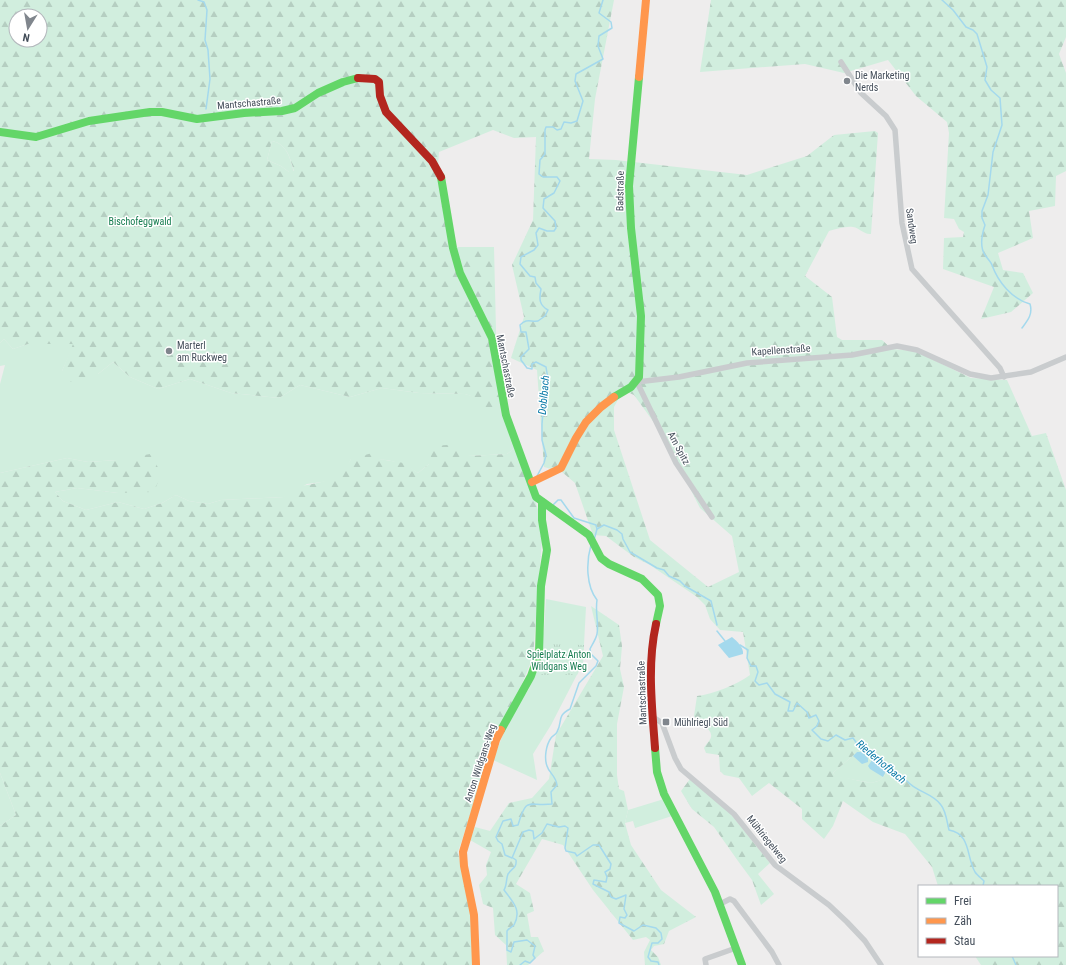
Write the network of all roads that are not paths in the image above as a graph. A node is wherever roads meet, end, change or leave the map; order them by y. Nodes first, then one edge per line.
1 (646, 0) edge
2 (841, 62) dead end
3 (0, 132) edge
4 (1066, 357) edge
5 (1004, 377) junction
6 (637, 382) junction
7 (532, 482) junction
8 (542, 502) junction
9 (712, 517) dead end
10 (652, 717) junction
11 (720, 904) junction
12 (736, 948) junction
13 (476, 965) edge
14 (706, 965) edge
15 (742, 965) edge
16 (779, 965) edge
17 (881, 965) edge

1 - 6 street, Badstraße
2 - 5 street, Sandweg
3 - 7 street, Mantschastraße
4 - 5 street, Kapellenstraße
5 - 6 street, Kapellenstraße
6 - 7 street, Kapellenstraße
6 - 9 street, Am Spitz
7 - 8 street, Mantschastraße
8 - 10 street, Mantschastraße
8 - 13 street, Anton Wildgans-Weg
10 - 11 street, Mantschastraße
10 - 17 street, Mühlriegelweg
11 - 12 street, Mantschastraße
11 - 16 street
12 - 14 street
12 - 15 street, Mantschastraße

